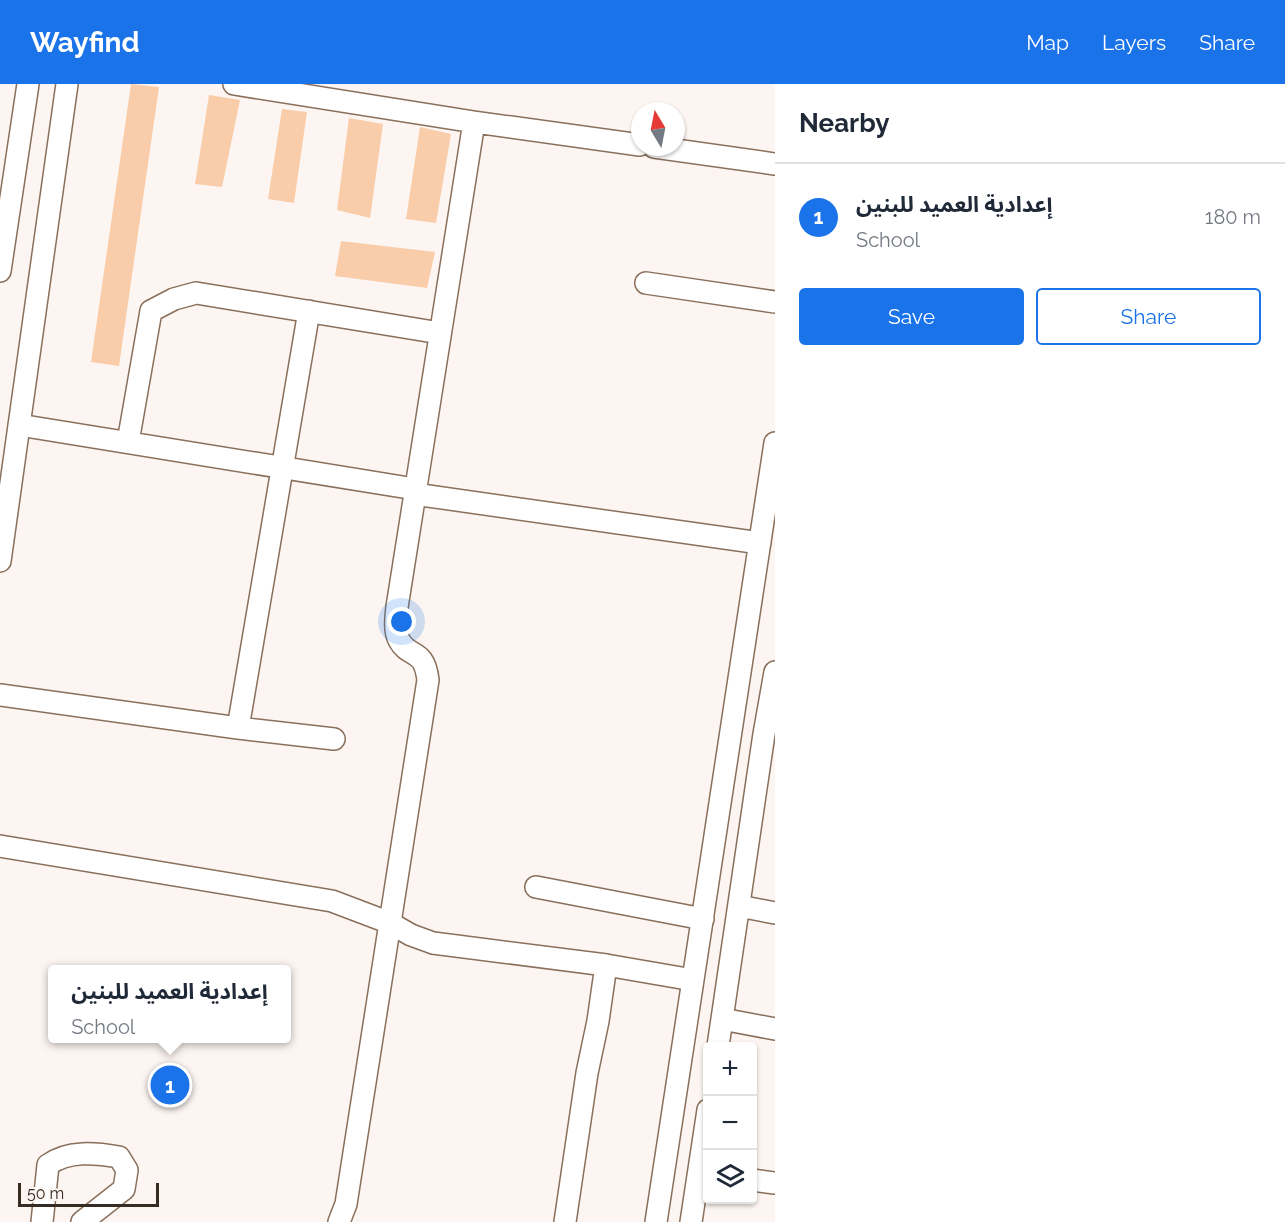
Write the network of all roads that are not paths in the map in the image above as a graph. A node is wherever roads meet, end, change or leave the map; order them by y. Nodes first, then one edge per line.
1 (28, 84) edge
2 (67, 84) edge
3 (234, 84) edge
4 (474, 122) junction
5 (631, 144) edge
6 (685, 151) edge
7 (775, 164) edge
8 (7, 182) edge
9 (0, 271) edge
10 (646, 283) dead end
11 (775, 302) edge
12 (309, 311) junction
13 (440, 333) junction
14 (19, 425) junction
15 (128, 442) junction
16 (775, 443) edge
17 (283, 467) junction
18 (415, 492) junction
19 (760, 543) junction
20 (0, 561) edge
21 (775, 672) edge
22 (0, 695) edge
23 (238, 728) junction
24 (769, 734) edge
25 (334, 739) dead end
26 (0, 846) edge
27 (536, 887) dead end
28 (739, 906) junction
29 (775, 913) edge
30 (703, 919) junction
31 (390, 923) junction
32 (606, 965) junction
33 (693, 980) junction
34 (722, 1019) junction
35 (775, 1029) edge
36 (719, 1042) edge
37 (704, 1150) edge
38 (702, 1174) edge
39 (757, 1181) edge
40 (775, 1183) edge
41 (42, 1222) edge
42 (82, 1222) edge
43 (339, 1222) edge
44 (564, 1222) edge
45 (656, 1222) edge
46 (691, 1222) edge

1 - 8 street
2 - 14 street
3 - 4 street
4 - 5 street
4 - 13 street
6 - 7 street
8 - 9 street
10 - 11 street
12 - 13 street
12 - 15 street
12 - 17 street
13 - 18 street
14 - 15 street
14 - 20 street
15 - 17 street
16 - 19 street
17 - 18 street
17 - 23 street
18 - 19 street
18 - 31 street
19 - 30 street
21 - 24 street
22 - 23 street
23 - 25 street
24 - 28 street
26 - 31 street
27 - 30 street
28 - 29 street
28 - 34 street
30 - 33 street
31 - 32 street
31 - 43 street
32 - 33 street
32 - 44 street
33 - 45 street
34 - 35 street
34 - 36 street
37 - 38 street
38 - 46 street
39 - 40 street
41 - 42 street

